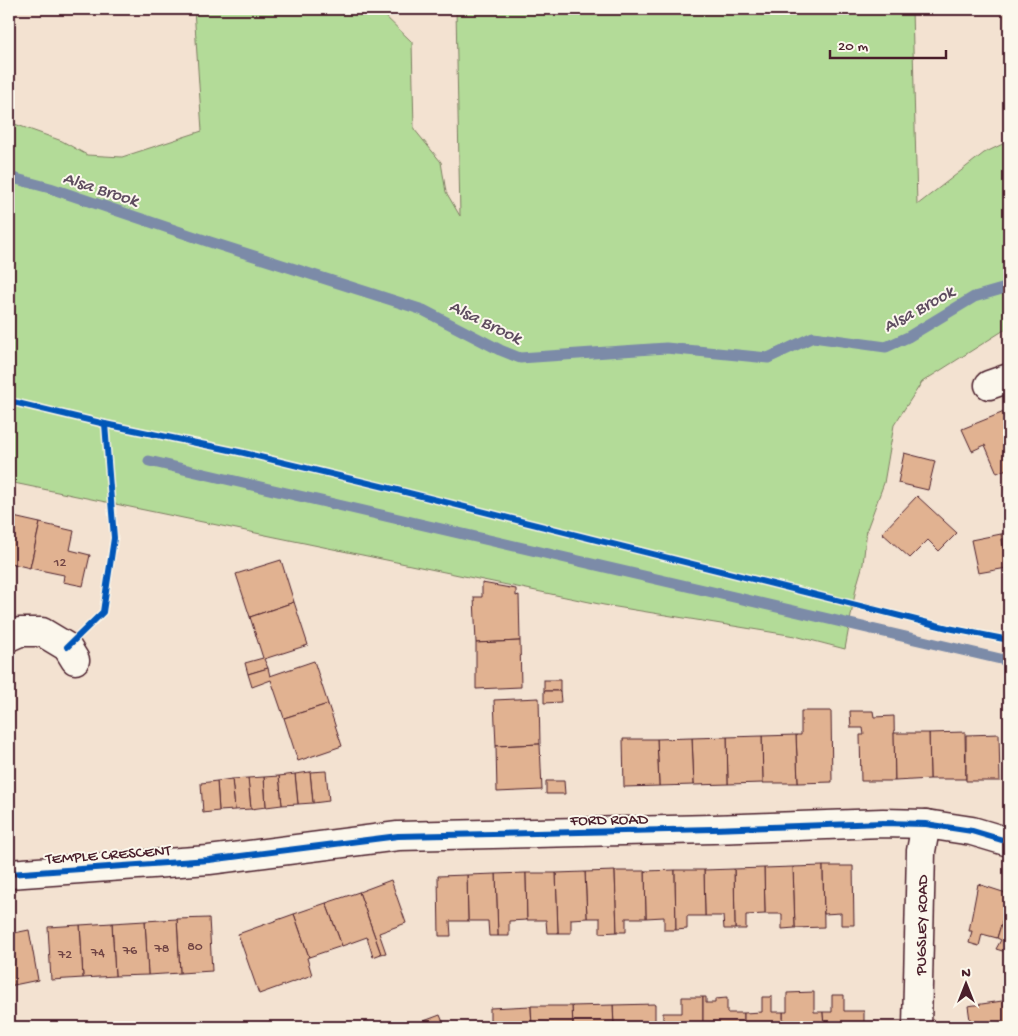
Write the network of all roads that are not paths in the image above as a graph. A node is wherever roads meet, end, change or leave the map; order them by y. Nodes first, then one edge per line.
1 (9, 637) edge
2 (75, 660) dead end
3 (926, 824) junction
4 (1009, 842) edge
5 (209, 860) joint
6 (9, 867) edge
7 (917, 1027) edge

1 - 2 street
3 - 4 street, FORD ROAD
3 - 5 street, FORD ROAD
3 - 7 street, PUGSLEY ROAD
5 - 6 street, TEMPLE CRESCENT

